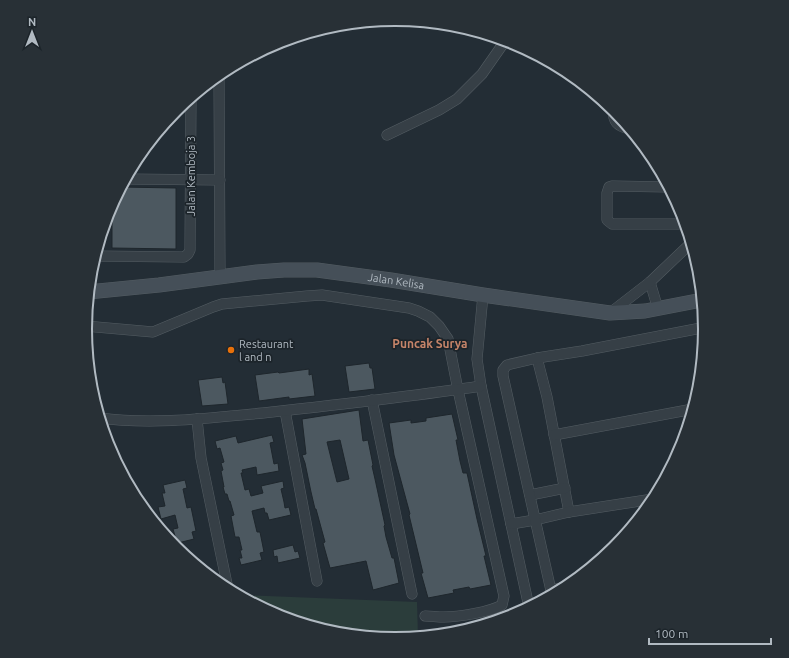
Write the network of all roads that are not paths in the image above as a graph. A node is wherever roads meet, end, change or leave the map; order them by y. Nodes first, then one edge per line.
1 (502, 46) edge
2 (219, 82) edge
3 (191, 105) edge
4 (387, 135) dead end
5 (131, 179) edge
6 (191, 179) junction
7 (220, 180) junction
8 (662, 187) edge
9 (678, 224) edge
10 (686, 248) edge
11 (101, 256) edge
12 (220, 277) junction
13 (650, 282) junction
14 (94, 291) edge
15 (483, 295) junction
16 (696, 301) edge
17 (658, 309) junction
18 (610, 313) junction
19 (92, 327) edge
20 (698, 329) edge
21 (537, 358) junction
22 (481, 386) junction
23 (458, 390) junction
24 (372, 400) junction
25 (285, 410) junction
26 (686, 410) edge
27 (106, 418) edge
28 (197, 419) junction
29 (554, 435) junction
30 (565, 488) junction
31 (530, 495) junction
32 (641, 504) edge
33 (569, 512) junction
34 (535, 520) junction
35 (511, 524) junction
36 (226, 581) edge
37 (317, 581) dead end
38 (550, 589) edge
39 (412, 594) dead end
40 (528, 602) edge
41 (425, 616) dead end

1 - 4 street
2 - 7 street
3 - 6 street, Jalan Kemboja 3
5 - 6 street
6 - 7 street
6 - 11 street, Jalan Kemboja 3
7 - 12 street
8 - 9 street
10 - 13 street
12 - 14 main road, Jalan Kelisa
12 - 15 main road, Jalan Kelisa
13 - 17 street
13 - 18 street
15 - 18 main road, Jalan Kelisa
15 - 22 street
16 - 17 main road, Jalan Kelisa
17 - 18 main road, Jalan Kelisa
19 - 23 street
20 - 21 street
21 - 29 street
21 - 31 street
22 - 23 street
22 - 35 street
23 - 24 street
23 - 41 street
24 - 25 street
24 - 39 street
25 - 28 street
25 - 37 street
26 - 29 street
27 - 28 street
28 - 36 street
29 - 30 street
30 - 31 street
30 - 33 street
31 - 34 street
32 - 33 street
33 - 34 street
34 - 35 street
34 - 38 street
35 - 40 street

